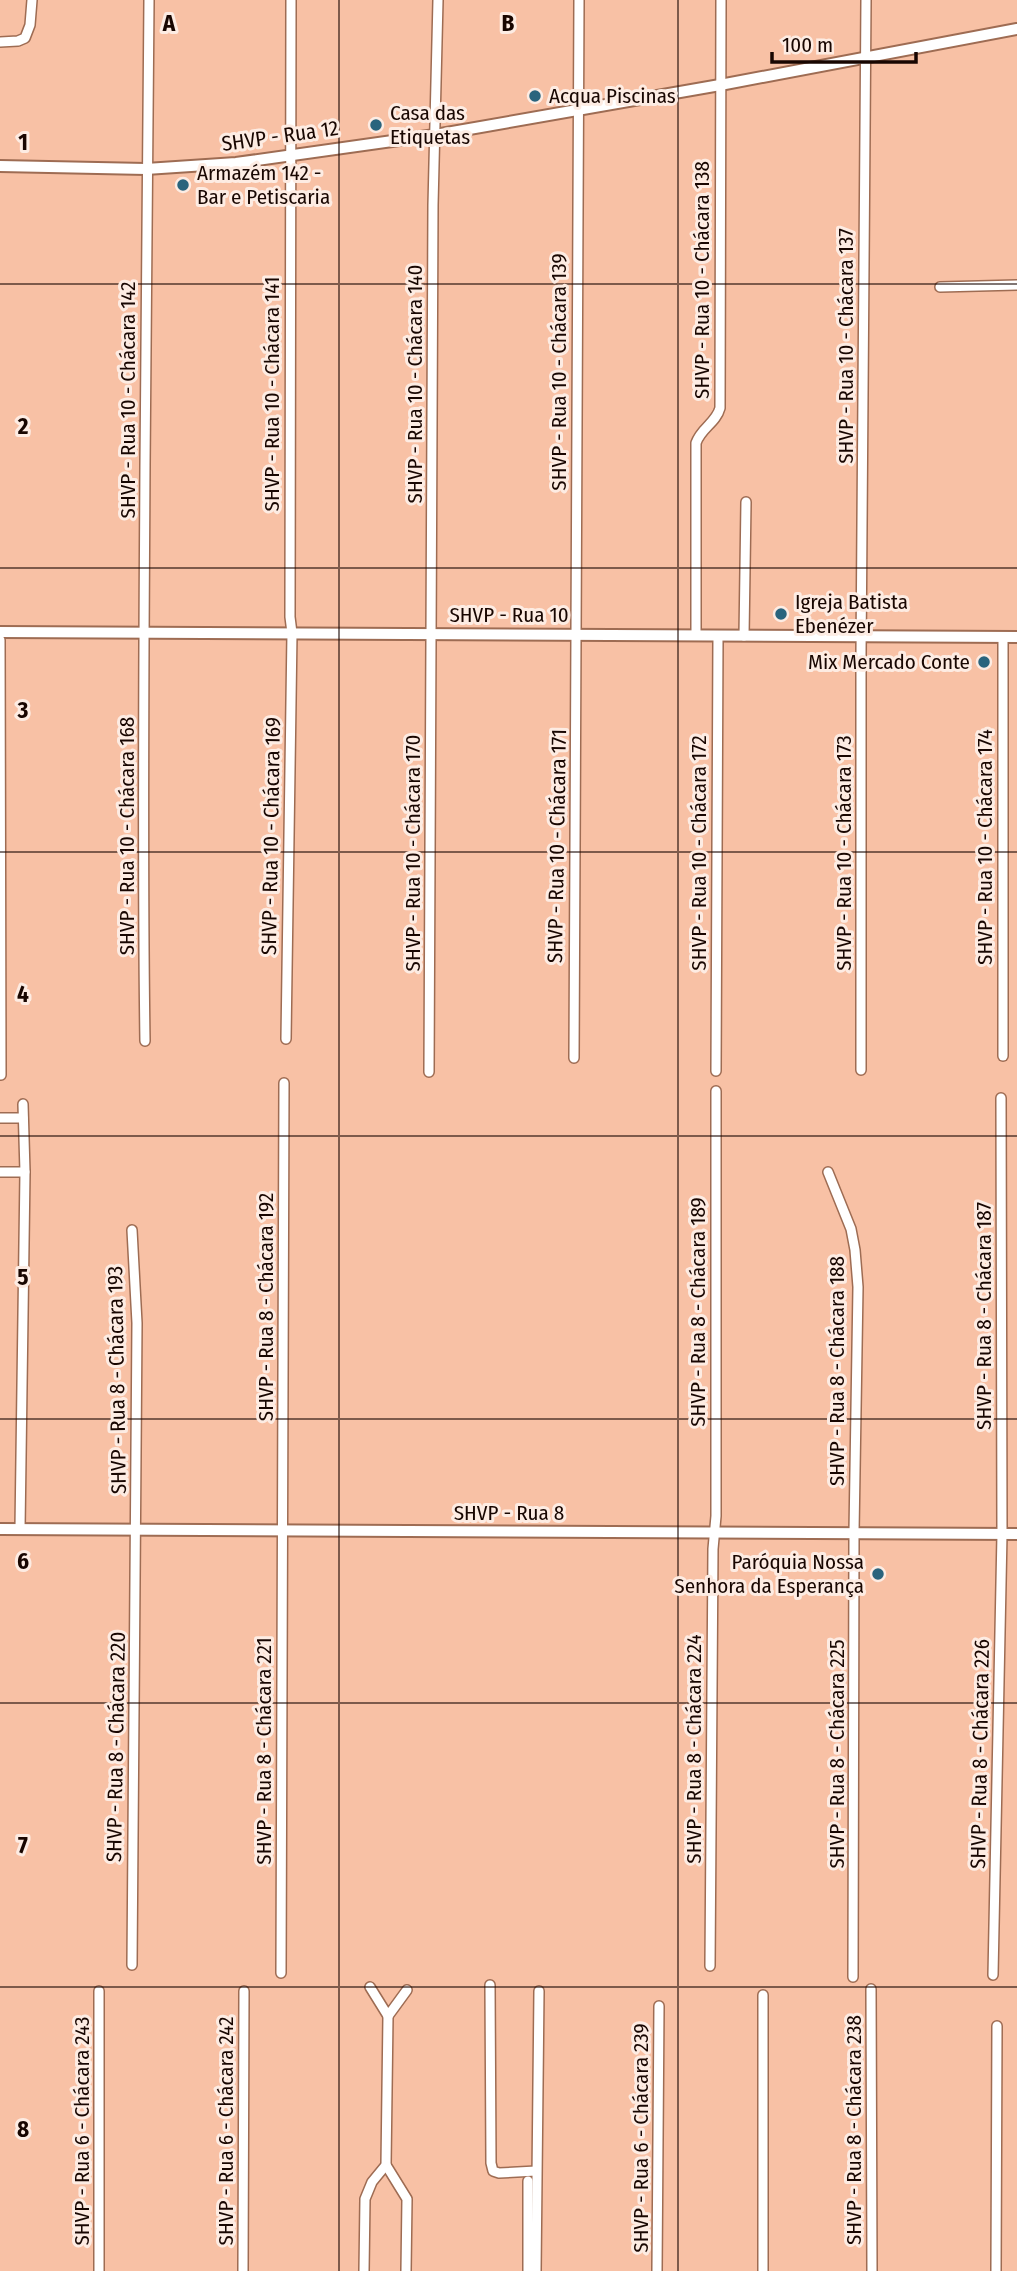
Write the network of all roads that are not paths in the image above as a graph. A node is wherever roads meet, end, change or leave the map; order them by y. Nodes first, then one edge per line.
1 (32, 0) edge
2 (149, 0) edge
3 (291, 0) edge
4 (438, 0) edge
5 (579, 0) edge
6 (721, 0) edge
7 (866, 0) edge
8 (1017, 29) edge
9 (0, 42) edge
10 (867, 57) junction
11 (720, 85) junction
12 (577, 110) junction
13 (435, 135) junction
14 (290, 155) junction
15 (0, 166) edge
16 (146, 169) junction
17 (1017, 285) edge
18 (940, 287) dead end
19 (746, 502) dead end
20 (144, 631) junction
21 (0, 632) edge
22 (292, 633) junction
23 (431, 634) junction
24 (576, 634) junction
25 (696, 635) junction
26 (718, 636) junction
27 (744, 636) junction
28 (861, 636) junction
29 (1003, 637) junction
30 (1017, 637) edge
31 (0, 640) edge
32 (286, 1039) dead end
33 (145, 1041) dead end
34 (1003, 1056) dead end
35 (574, 1058) dead end
36 (861, 1070) dead end
37 (716, 1071) dead end
38 (429, 1072) dead end
39 (1, 1075) edge
40 (284, 1083) dead end
41 (716, 1091) dead end
42 (1001, 1098) dead end
43 (23, 1104) dead end
44 (0, 1118) edge
45 (23, 1118) junction
46 (0, 1172) edge
47 (25, 1172) junction
48 (828, 1172) dead end
49 (132, 1230) dead end
50 (0, 1529) edge
51 (20, 1529) junction
52 (136, 1529) junction
53 (284, 1530) junction
54 (854, 1532) junction
55 (714, 1533) junction
56 (1002, 1534) junction
57 (1017, 1534) edge
58 (132, 1965) dead end
59 (710, 1966) dead end
60 (281, 1973) dead end
61 (993, 1975) dead end
62 (853, 1977) dead end
63 (490, 1985) dead end
64 (370, 1987) dead end
65 (871, 1989) dead end
66 (407, 1990) dead end
67 (99, 1991) dead end
68 (539, 1991) dead end
69 (244, 1992) dead end
70 (763, 1995) dead end
71 (659, 2006) dead end
72 (388, 2016) junction
73 (997, 2026) dead end
74 (386, 2165) junction
75 (536, 2171) junction
76 (528, 2181) dead end
77 (99, 2271) edge
78 (243, 2271) edge
79 (365, 2271) edge
80 (406, 2271) edge
81 (528, 2271) edge
82 (536, 2271) edge
83 (657, 2271) edge
84 (763, 2271) edge
85 (872, 2271) edge
86 (996, 2271) edge

1 - 9 street
2 - 16 street, SHVP - Rua 10 - Chácara 142
3 - 14 street, SHVP - Rua 10 - Chácara 141
4 - 13 street, SHVP - Rua 10 - Chácara 140
5 - 12 street, SHVP - Rua 10 - Chácara 139
6 - 11 street, SHVP - Rua 10 - Chácara 138
7 - 10 street, SHVP - Rua 10 - Chácara 137
8 - 10 street, SHVP - Rua 12
10 - 11 street, SHVP - Rua 12
10 - 28 street, SHVP - Rua 10 - Chácara 137
11 - 12 street, SHVP - Rua 12
11 - 25 street, SHVP - Rua 10 - Chácara 138
12 - 13 street, SHVP - Rua 12
12 - 24 street, SHVP - Rua 10 - Chácara 139
13 - 14 street, SHVP - Rua 12
13 - 23 street, SHVP - Rua 10 - Chácara 140
14 - 16 street, SHVP - Rua 12
14 - 22 street, SHVP - Rua 10 - Chácara 141
15 - 16 street, SHVP - Rua 12
16 - 20 street, SHVP - Rua 10 - Chácara 142
17 - 18 street
19 - 27 street
20 - 21 street, SHVP - Rua 10
20 - 22 street, SHVP - Rua 10
20 - 33 street, SHVP - Rua 10 - Chácara 168
22 - 23 street, SHVP - Rua 10
22 - 32 street, SHVP - Rua 10 - Chácara 169
23 - 24 street, SHVP - Rua 10
23 - 38 street, SHVP - Rua 10 - Chácara 170
24 - 25 street, SHVP - Rua 10
24 - 35 street, SHVP - Rua 10 - Chácara 171
25 - 26 street, SHVP - Rua 10
26 - 27 street, SHVP - Rua 10
26 - 37 street, SHVP - Rua 10 - Chácara 172
27 - 28 street, SHVP - Rua 10
28 - 29 street, SHVP - Rua 10
28 - 36 street, SHVP - Rua 10 - Chácara 173
29 - 30 street, SHVP - Rua 10
29 - 34 street, SHVP - Rua 10 - Chácara 174
31 - 39 street
40 - 53 street, SHVP - Rua 8 - Chácara 192
41 - 55 street, SHVP - Rua 8 - Chácara 189
42 - 56 street, SHVP - Rua 8 - Chácara 187
43 - 45 street
44 - 45 street
45 - 47 street
46 - 47 street
47 - 51 street
48 - 54 street, SHVP - Rua 8 - Chácara 188
49 - 52 street, SHVP - Rua 8 - Chácara 193
50 - 51 street, SHVP - Rua 8
51 - 52 street, SHVP - Rua 8
52 - 53 street, SHVP - Rua 8
52 - 58 street, SHVP - Rua 8 - Chácara 220
53 - 55 street, SHVP - Rua 8
53 - 60 street, SHVP - Rua 8 - Chácara 221
54 - 55 street, SHVP - Rua 8
54 - 56 street, SHVP - Rua 8
54 - 62 street, SHVP - Rua 8 - Chácara 225
55 - 59 street, SHVP - Rua 8 - Chácara 224
56 - 57 street, SHVP - Rua 8
56 - 61 street, SHVP - Rua 8 - Chácara 226
63 - 75 street
64 - 72 street
65 - 85 street, SHVP - Rua 8 - Chácara 238
66 - 72 street
67 - 77 street, SHVP - Rua 6 - Chácara 243
68 - 75 street
69 - 78 street, SHVP - Rua 6 - Chácara 242
70 - 84 street
71 - 83 street, SHVP - Rua 6 - Chácara 239
72 - 74 street
73 - 86 street
74 - 79 street
74 - 80 street
75 - 82 street
76 - 81 street

